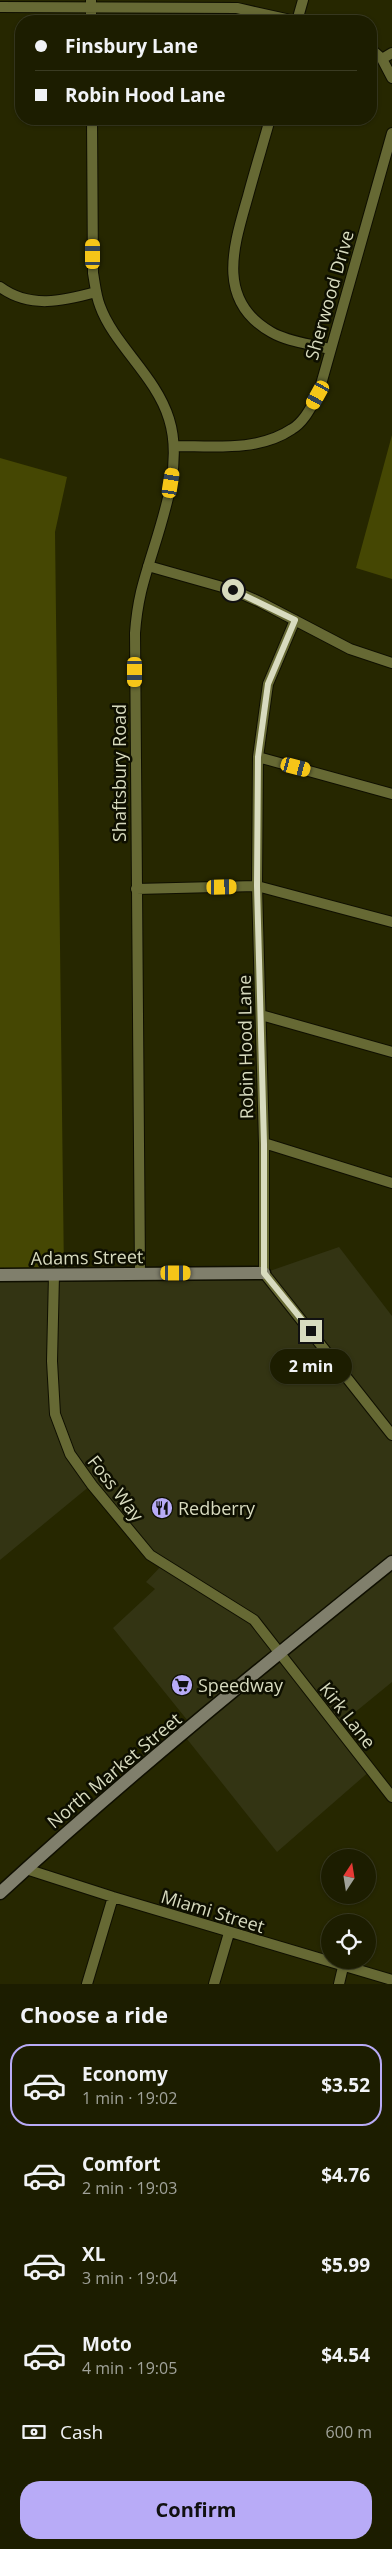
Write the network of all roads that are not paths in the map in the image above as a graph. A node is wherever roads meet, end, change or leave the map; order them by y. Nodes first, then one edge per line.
1 (304, 0) edge
2 (91, 3) edge
3 (0, 7) edge
4 (269, 15) edge
5 (298, 15) edge
6 (392, 53) edge
7 (377, 55) edge
8 (382, 59) junction
9 (392, 78) edge
10 (92, 125) edge
11 (268, 125) edge
12 (392, 133) edge
13 (0, 288) edge
14 (96, 292) junction
15 (330, 349) junction
16 (174, 446) junction
17 (148, 566) junction
18 (295, 620) junction
19 (392, 663) edge
20 (258, 757) junction
21 (392, 794) edge
22 (257, 886) junction
23 (136, 889) junction
24 (392, 922) edge
25 (261, 1016) junction
26 (392, 1052) edge
27 (264, 1144) junction
28 (392, 1183) edge
29 (140, 1273) junction
30 (264, 1273) junction
31 (0, 1275) edge
32 (54, 1275) junction
33 (392, 1435) edge
34 (392, 1562) edge
35 (279, 1652) junction
36 (392, 1797) edge
37 (26, 1869) junction
38 (0, 1893) edge
39 (112, 1897) junction
40 (229, 1933) junction
41 (321, 1960) edge
42 (343, 1969) edge
43 (351, 1969) edge
44 (392, 1980) edge
45 (87, 1984) edge
46 (214, 1984) edge
47 (339, 1984) edge

1 - 5 street
2 - 3 street
2 - 4 street
6 - 8 street
7 - 8 street
8 - 9 street
10 - 14 street, Shaftsbury Road
11 - 15 street
12 - 15 street, Sherwood Drive
13 - 14 street
14 - 16 street, Shaftsbury Road
15 - 16 street, Sherwood Drive
16 - 17 street, Shaftsbury Road
17 - 18 street
17 - 23 street, Shaftsbury Road
18 - 19 street
18 - 20 street, Robin Hood Lane
20 - 21 street
20 - 22 street, Robin Hood Lane
22 - 23 street
22 - 24 street
22 - 25 street, Robin Hood Lane
23 - 29 street, Shaftsbury Road
25 - 26 street
25 - 27 street, Robin Hood Lane
27 - 28 street
27 - 30 street, Robin Hood Lane
29 - 30 street, Adams Street
29 - 32 street, Adams Street
30 - 33 street
31 - 32 street, Adams Street
32 - 35 street, Foss Way
34 - 35 street, North Market Street
35 - 36 street, Kirk Lane
35 - 37 street, North Market Street
37 - 38 street, North Market Street
37 - 39 street, Miami Street
39 - 40 street, Miami Street
39 - 45 street
40 - 41 street, Miami Street
40 - 46 street
42 - 47 street
43 - 44 street, Miami Street

